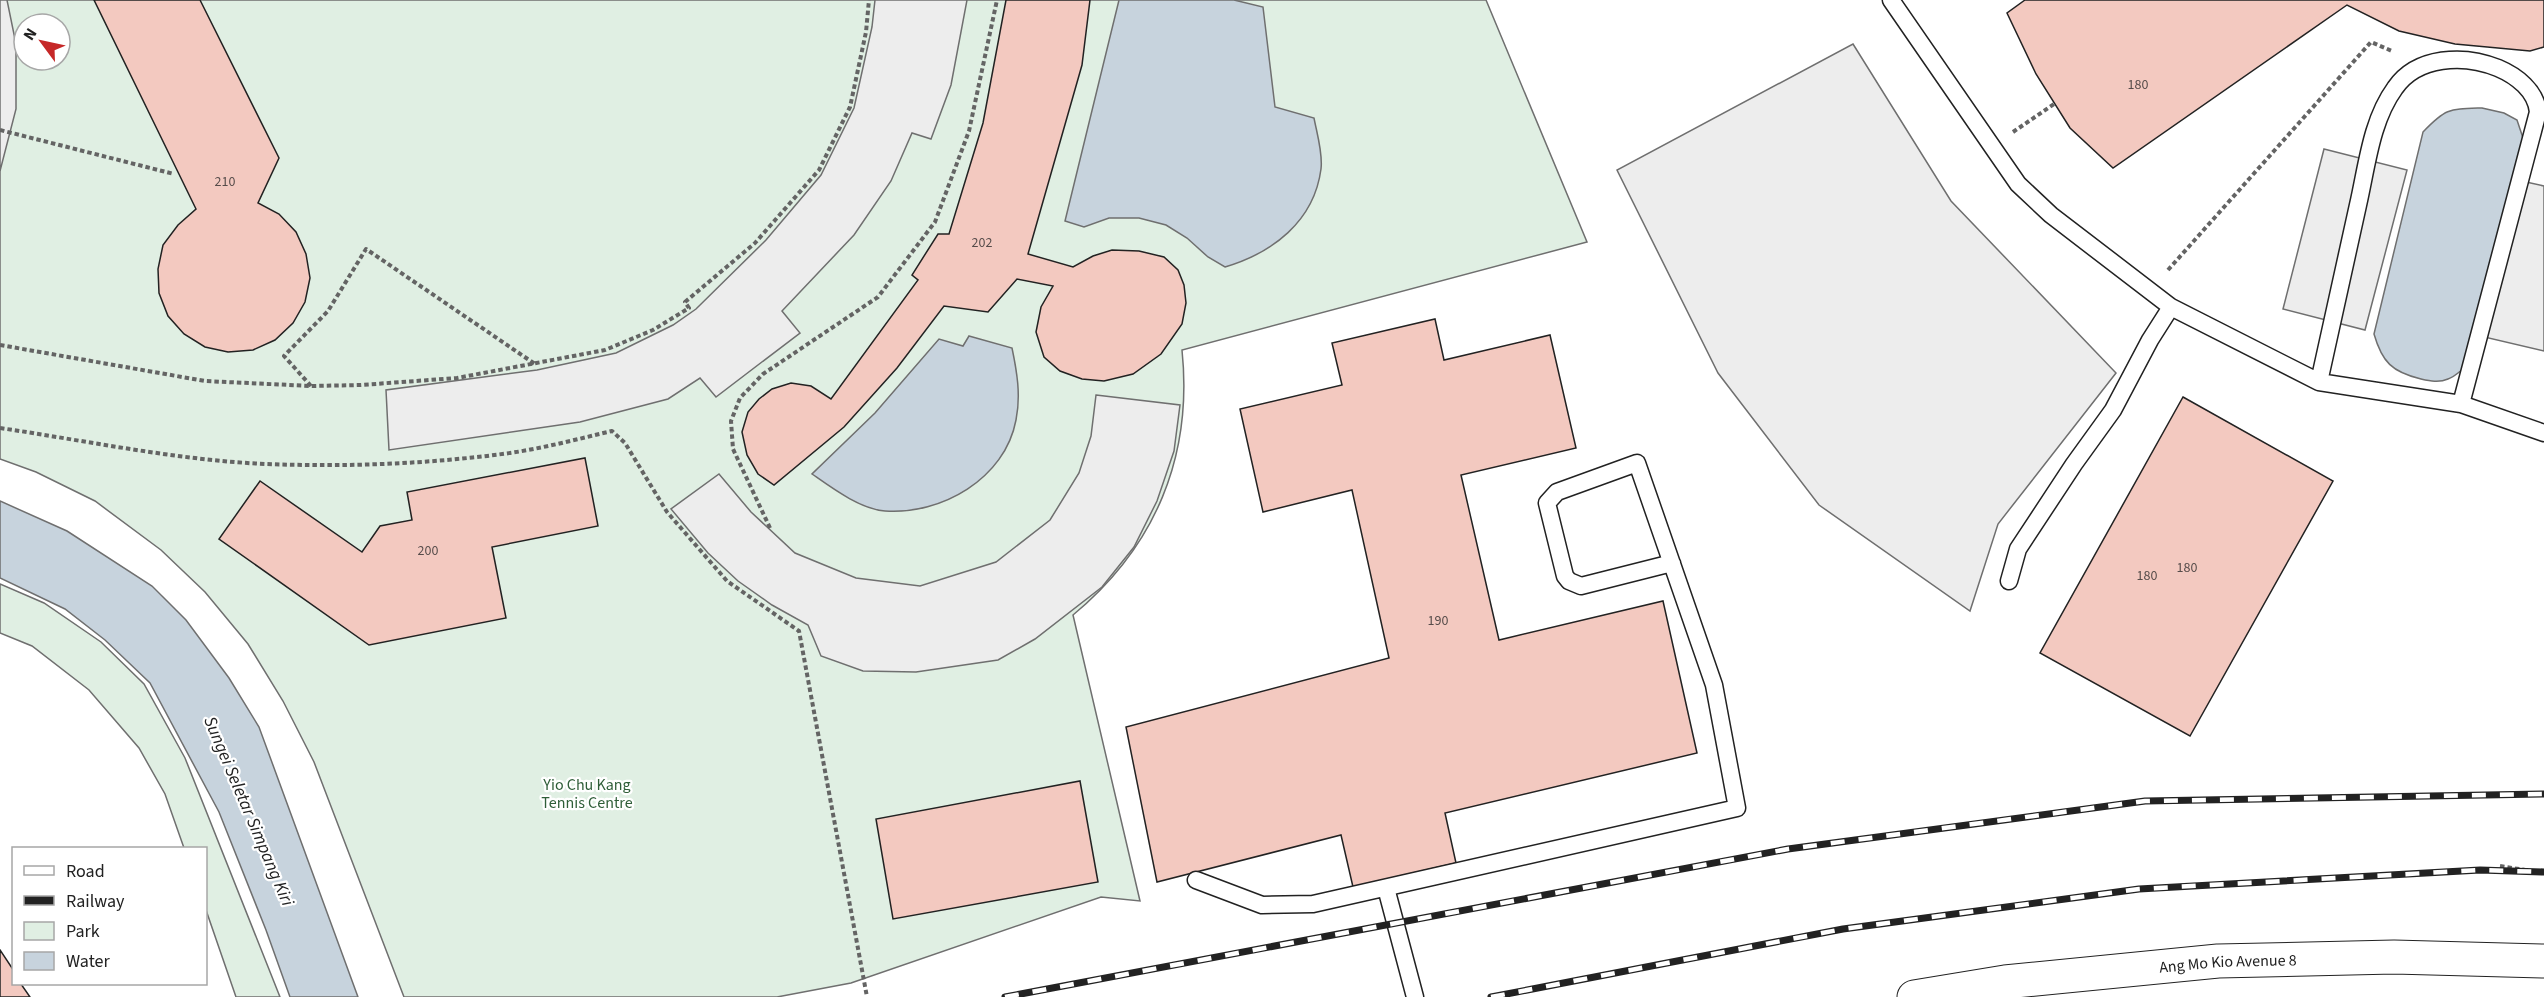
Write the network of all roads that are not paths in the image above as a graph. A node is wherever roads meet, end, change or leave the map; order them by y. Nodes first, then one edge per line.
1 (1891, 0) edge
2 (2171, 307) junction
3 (2319, 382) junction
4 (2461, 404) junction
5 (2544, 433) edge
6 (1672, 563) junction
7 (2009, 581) dead end
8 (1196, 880) dead end
9 (1386, 888) junction
10 (2544, 961) edge
11 (1415, 997) edge
12 (1914, 997) edge

1 - 2 lane
2 - 3 lane
2 - 7 lane
3 - 4 lane
3 - 4 lane
4 - 5 lane
6 - 6 lane
6 - 9 lane
8 - 9 lane
9 - 11 lane
10 - 12 main road, Ang Mo Kio Avenue 8

